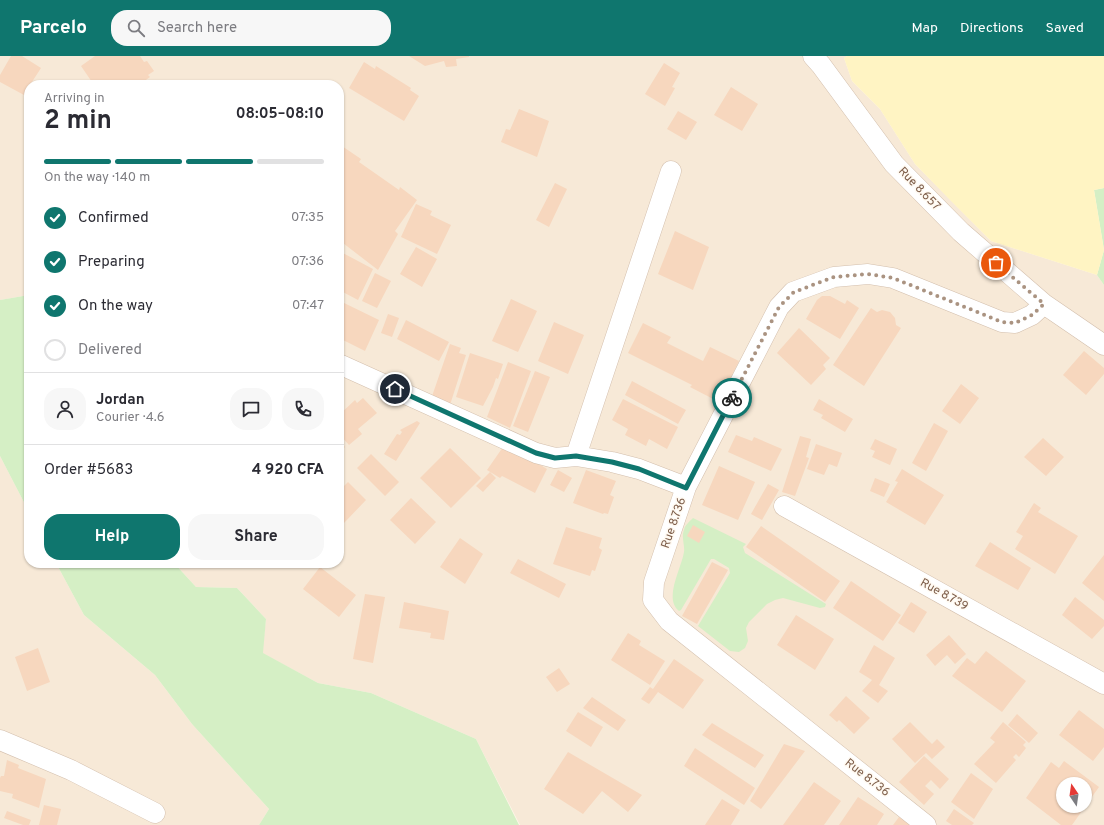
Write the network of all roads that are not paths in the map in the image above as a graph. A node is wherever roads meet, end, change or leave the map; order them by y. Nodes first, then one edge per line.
1 (813, 56) edge
2 (671, 171) dead end
3 (1044, 304) junction
4 (1104, 345) edge
5 (344, 366) edge
6 (576, 456) junction
7 (686, 488) junction
8 (784, 506) dead end
9 (1104, 684) edge
10 (0, 740) edge
11 (155, 812) dead end
12 (926, 825) edge

1 - 3 street, Rue 8.657
2 - 6 street
3 - 4 street
3 - 7 street, Rue 8.736
5 - 6 street
6 - 7 street
7 - 12 street, Rue 8.736
8 - 9 street, Rue 8.739
10 - 11 street

